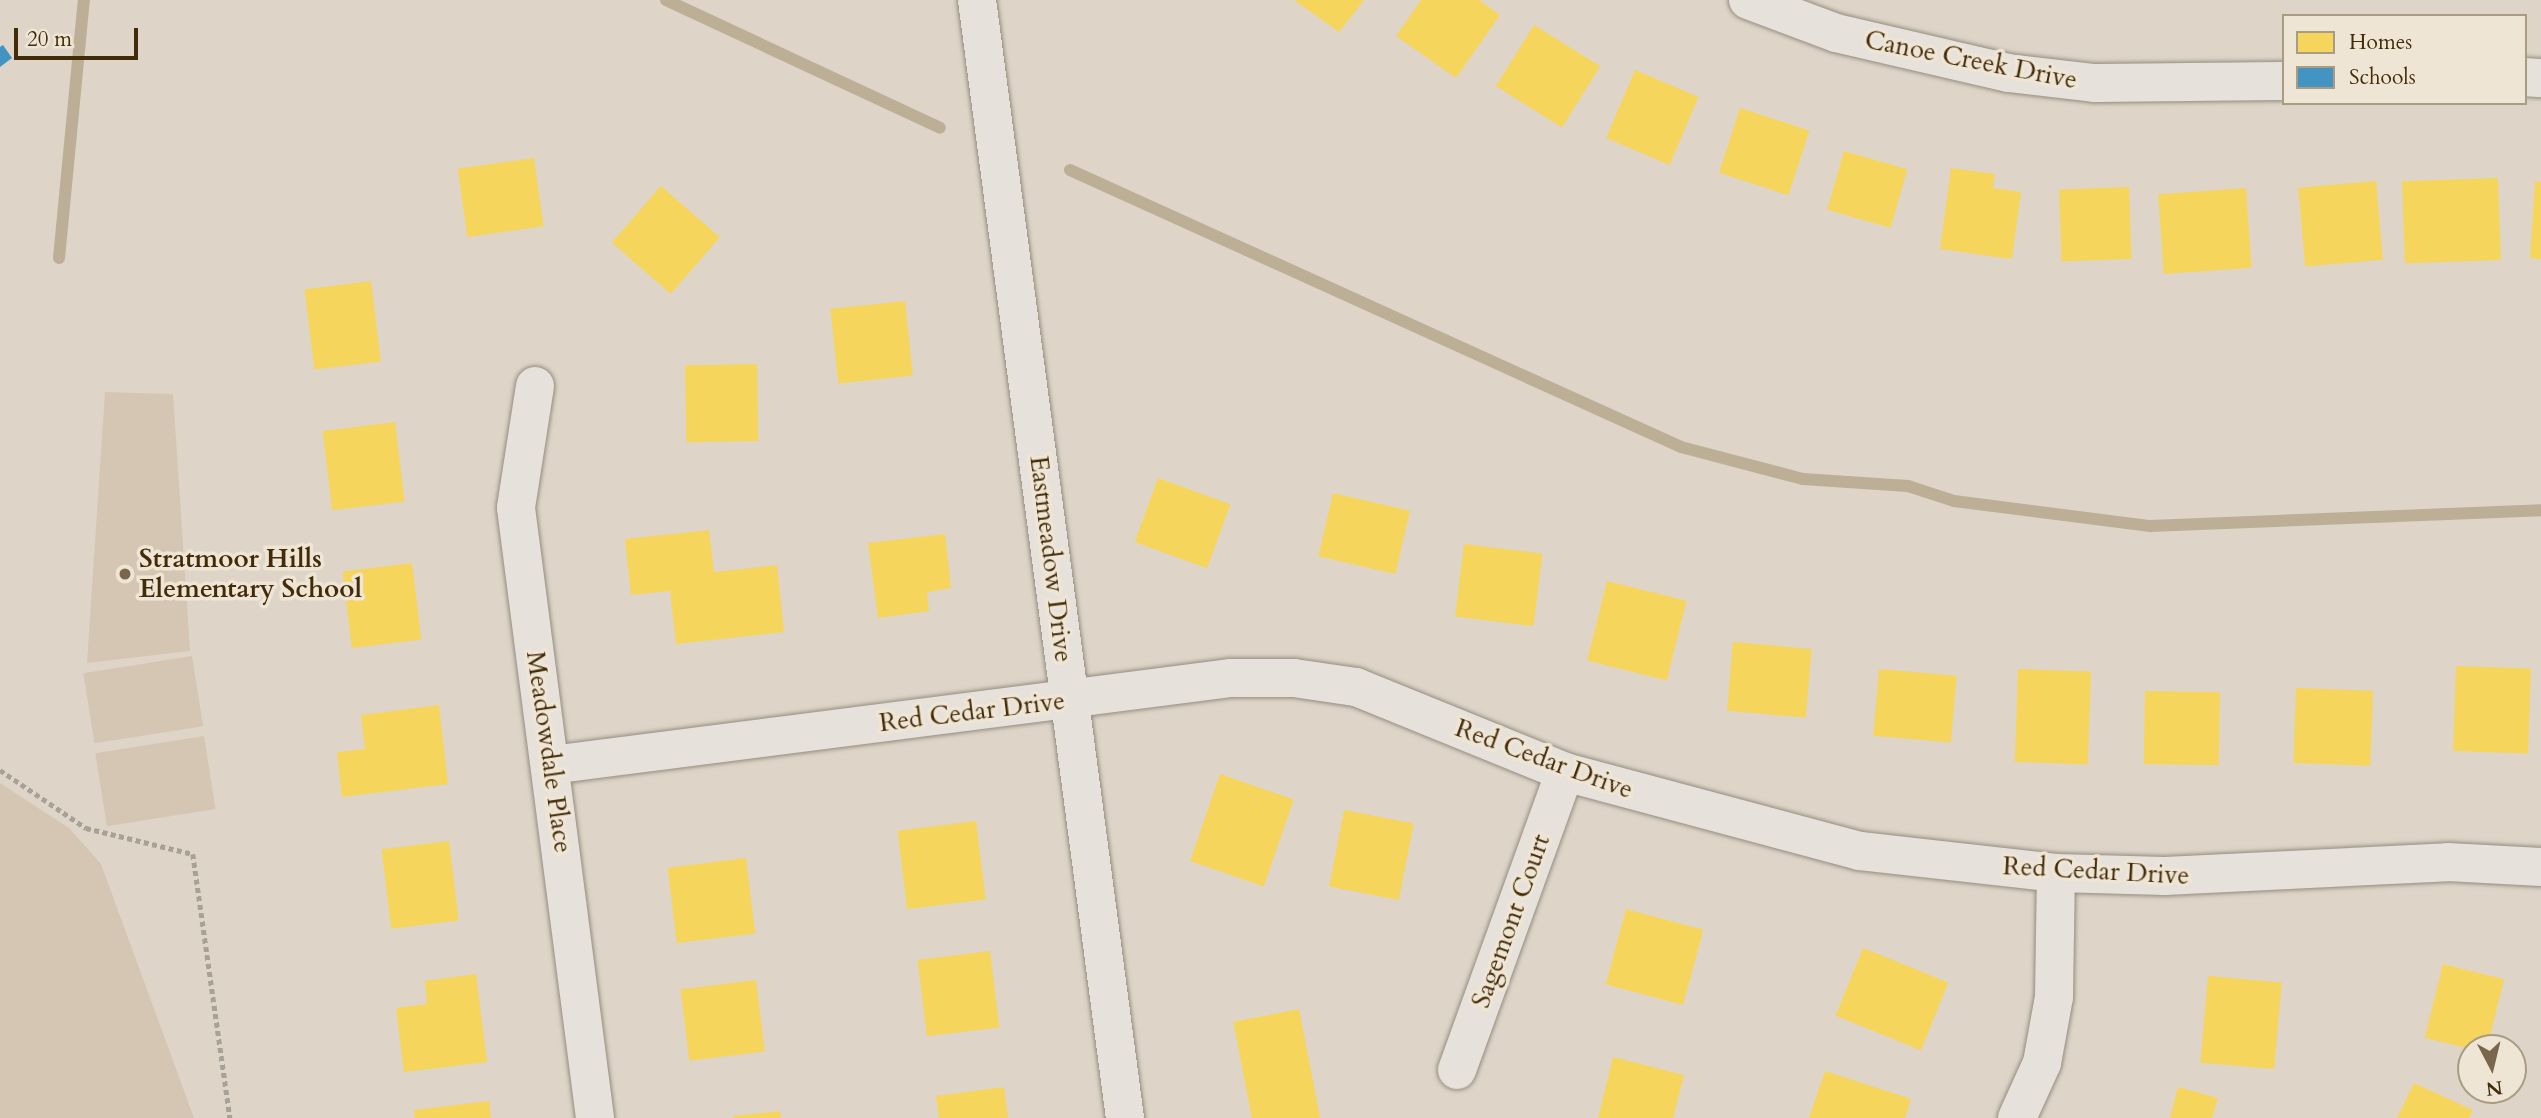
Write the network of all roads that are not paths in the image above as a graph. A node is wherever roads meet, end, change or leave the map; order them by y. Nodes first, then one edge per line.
1 (978, 0) edge
2 (1748, 0) edge
3 (2282, 80) edge
4 (535, 386) dead end
5 (1068, 700) junction
6 (551, 765) junction
7 (1565, 772) junction
8 (2541, 867) edge
9 (2056, 873) junction
10 (1457, 1070) dead end
11 (596, 1118) edge
12 (1125, 1118) edge
13 (2017, 1118) edge

1 - 5 street, Eastmeadow Drive
2 - 3 street, Canoe Creek Drive
4 - 6 street, Meadowdale Place
5 - 6 street, Red Cedar Drive
5 - 7 street, Red Cedar Drive
5 - 12 street, Eastmeadow Drive
6 - 11 street, Meadowdale Place
7 - 9 street, Red Cedar Drive
7 - 10 street, Sagemont Court
8 - 9 street, Red Cedar Drive
9 - 13 street

